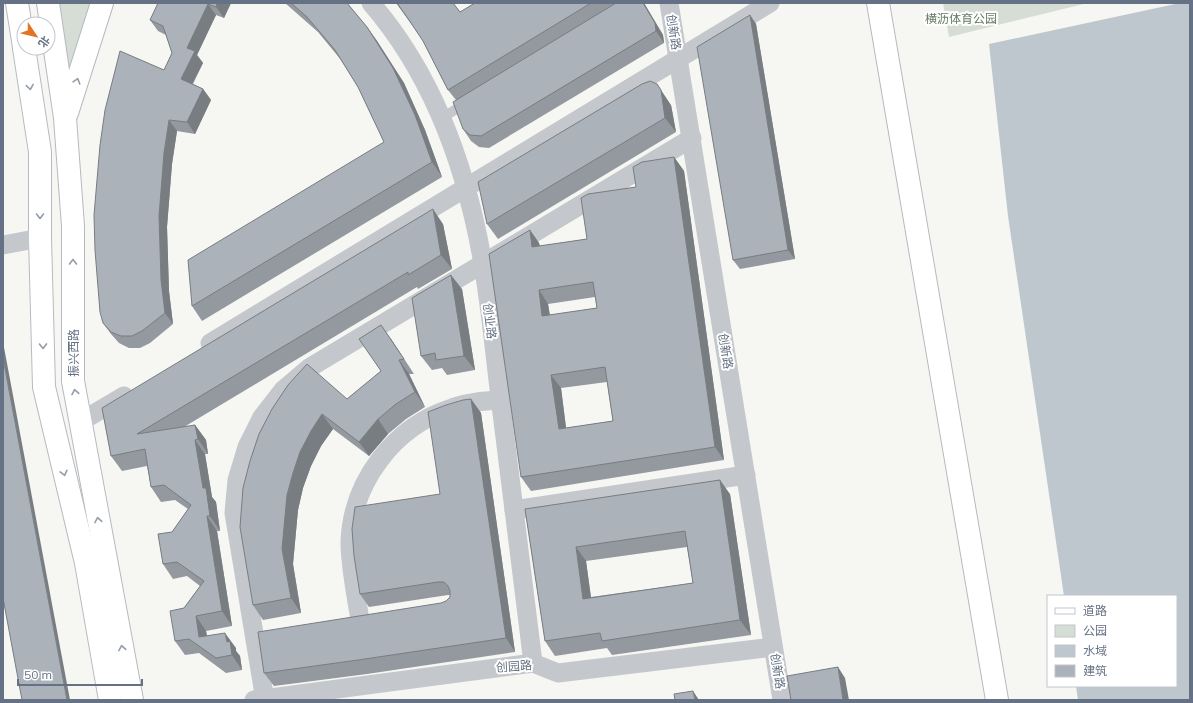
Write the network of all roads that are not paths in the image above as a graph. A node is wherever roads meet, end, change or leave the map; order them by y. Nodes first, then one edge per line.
1 (17, 3) edge
2 (48, 3) edge
3 (102, 3) edge
4 (371, 3) edge
5 (669, 3) edge
6 (770, 3) edge
7 (878, 3) edge
8 (19, 16) edge
9 (25, 56) edge
10 (678, 59) junction
11 (476, 97) edge
12 (65, 118) junction
13 (442, 118) junction
14 (692, 138) junction
15 (466, 188) junction
16 (40, 238) junction
17 (3, 245) edge
18 (483, 264) junction
19 (195, 352) edge
20 (141, 385) edge
21 (500, 400) junction
22 (80, 422) junction
23 (746, 475) junction
24 (514, 510) junction
25 (360, 620) edge
26 (774, 646) junction
27 (533, 663) junction
28 (110, 700) edge
29 (132, 700) edge
30 (261, 700) edge
31 (782, 700) edge
32 (997, 700) edge

1 - 8 main road
2 - 12 main road, 振兴西路
12 -> 3 main road
4 - 13 street, 创业路
5 - 10 street, 创新路
6 - 10 street
7 - 32 main road
9 -> 16 main road
10 - 14 street, 创新路
10 - 15 street
11 - 13 lane
22 -> 12 main road, 振兴西路
13 - 15 street, 创业路
14 - 18 street
14 - 23 street, 创新路
15 - 18 street, 创业路
15 - 19 street
16 - 17 street
16 -> 28 main road
18 - 21 street, 创业路
18 - 30 street
20 - 22 street
21 - 24 street, 创业路
21 - 25 street
29 -> 22 main road, 振兴西路
23 - 24 street
23 - 26 street, 创新路
24 - 27 street, 创业路
26 - 27 street, 创园路
26 - 31 street, 创新路
27 - 30 street, 创园路

